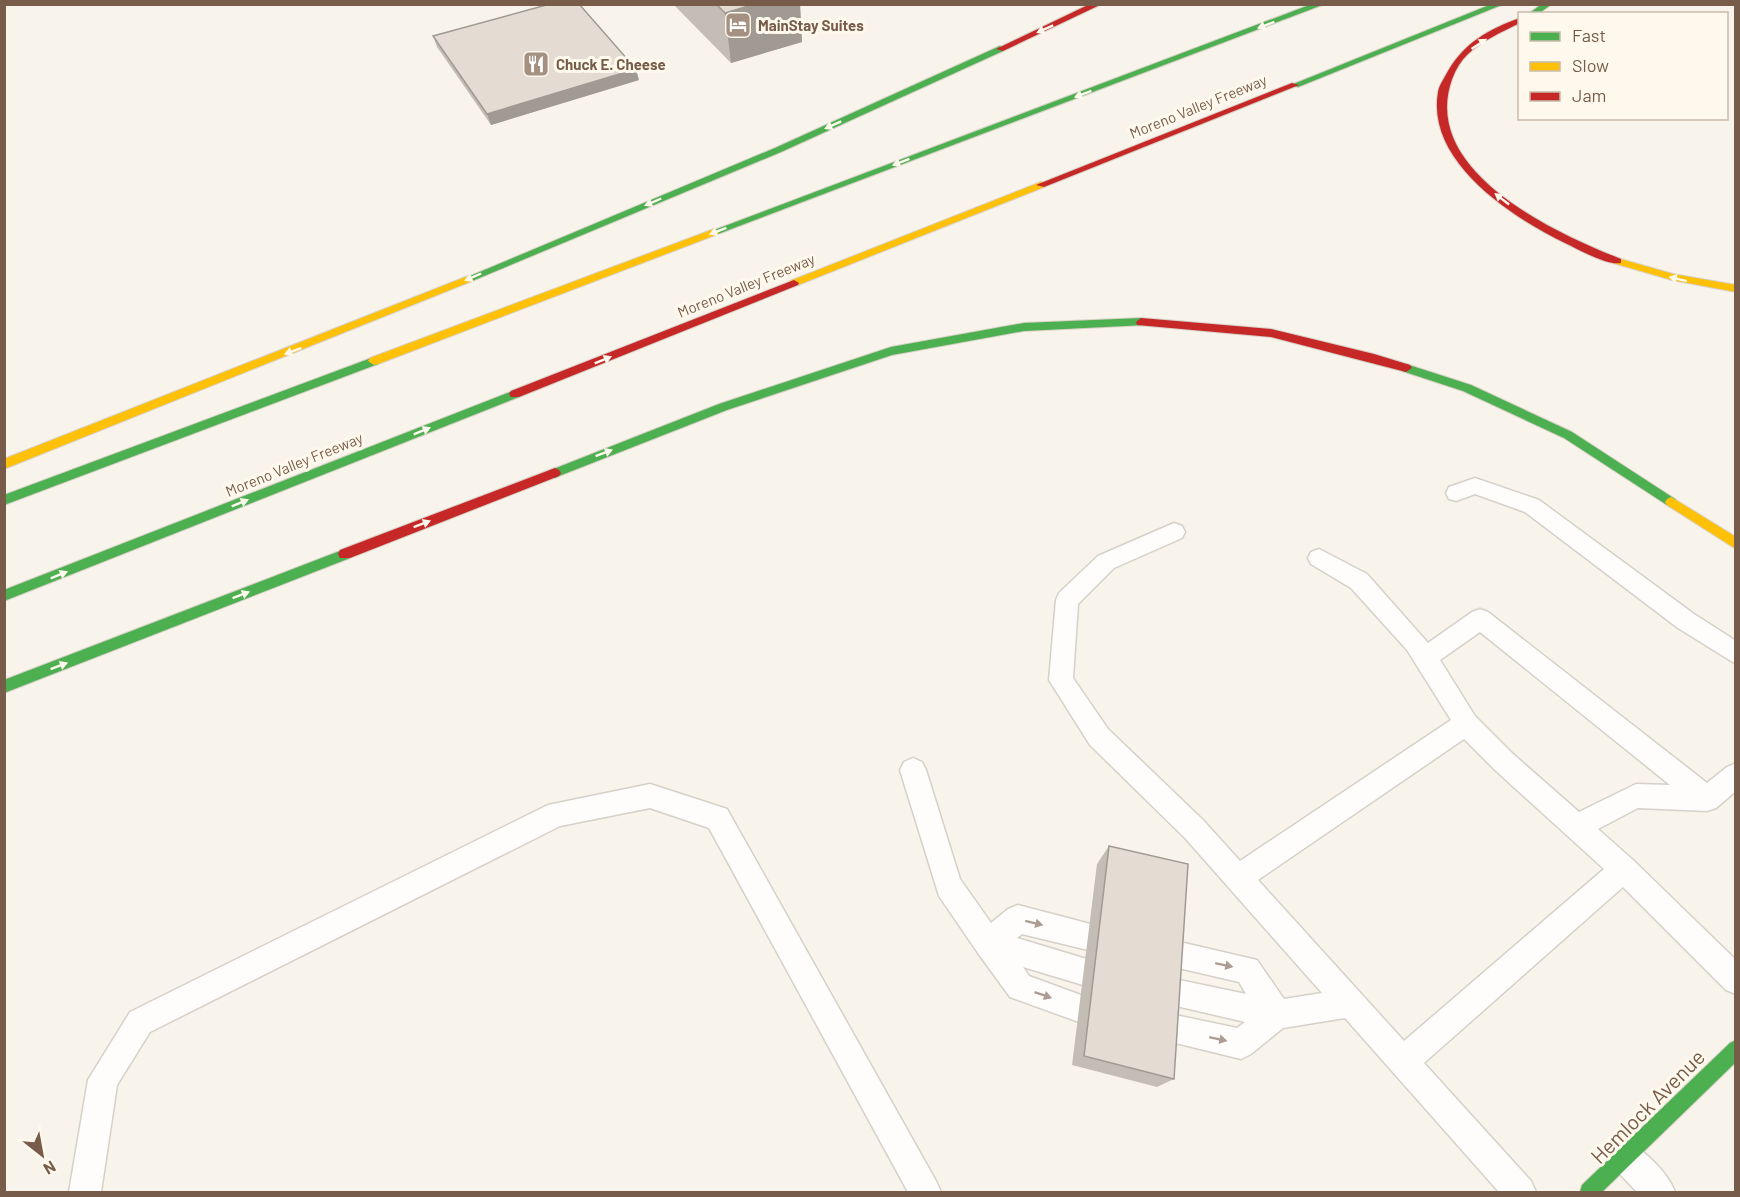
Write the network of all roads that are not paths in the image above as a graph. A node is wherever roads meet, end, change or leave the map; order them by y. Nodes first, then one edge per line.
1 (1098, 4) edge
2 (1321, 4) edge
3 (1500, 4) edge
4 (1548, 4) edge
5 (1535, 12) edge
6 (1518, 21) edge
7 (1736, 289) edge
8 (4, 464) edge
9 (1456, 493) dead end
10 (4, 500) edge
11 (1174, 532) dead end
12 (1736, 544) edge
13 (1319, 558) dead end
14 (4, 596) edge
15 (1736, 654) edge
16 (1425, 658) junction
17 (4, 687) edge
18 (1466, 724) junction
19 (913, 770) dead end
20 (1736, 775) edge
21 (1707, 799) junction
22 (1577, 826) junction
23 (1624, 869) junction
24 (1238, 878) junction
25 (1088, 936) dead end
26 (988, 942) junction
27 (1167, 953) edge
28 (1083, 971) dead end
29 (1736, 980) edge
30 (1165, 991) edge
31 (1350, 1003) junction
32 (1079, 1008) dead end
33 (1277, 1015) junction
34 (1161, 1027) edge
35 (1736, 1049) edge
36 (1402, 1062) junction
37 (1625, 1157) junction
38 (85, 1192) edge
39 (925, 1192) edge
40 (1520, 1192) edge
41 (1589, 1192) edge
42 (1659, 1192) edge

1 -> 8 main road
2 -> 10 main road
14 -> 3 main road, Moreno Valley Freeway
4 - 5 main road
7 -> 6 main road
9 - 15 lane
11 - 24 lane
17 -> 12 main road
13 - 16 lane
16 - 18 lane
16 - 21 lane
18 - 22 lane
18 - 24 lane
19 - 26 lane
20 - 21 lane
21 - 22 lane
22 - 23 lane
23 - 29 lane
23 - 36 lane
24 - 31 lane
26 -> 25 lane
26 - 28 lane
26 -> 32 lane
27 -> 33 lane
30 - 33 lane
31 - 33 lane
31 - 36 lane
34 -> 33 lane
35 - 37 main road, Hemlock Avenue
36 - 40 lane
37 - 41 main road, Hemlock Avenue
37 - 42 lane
38 - 39 lane

